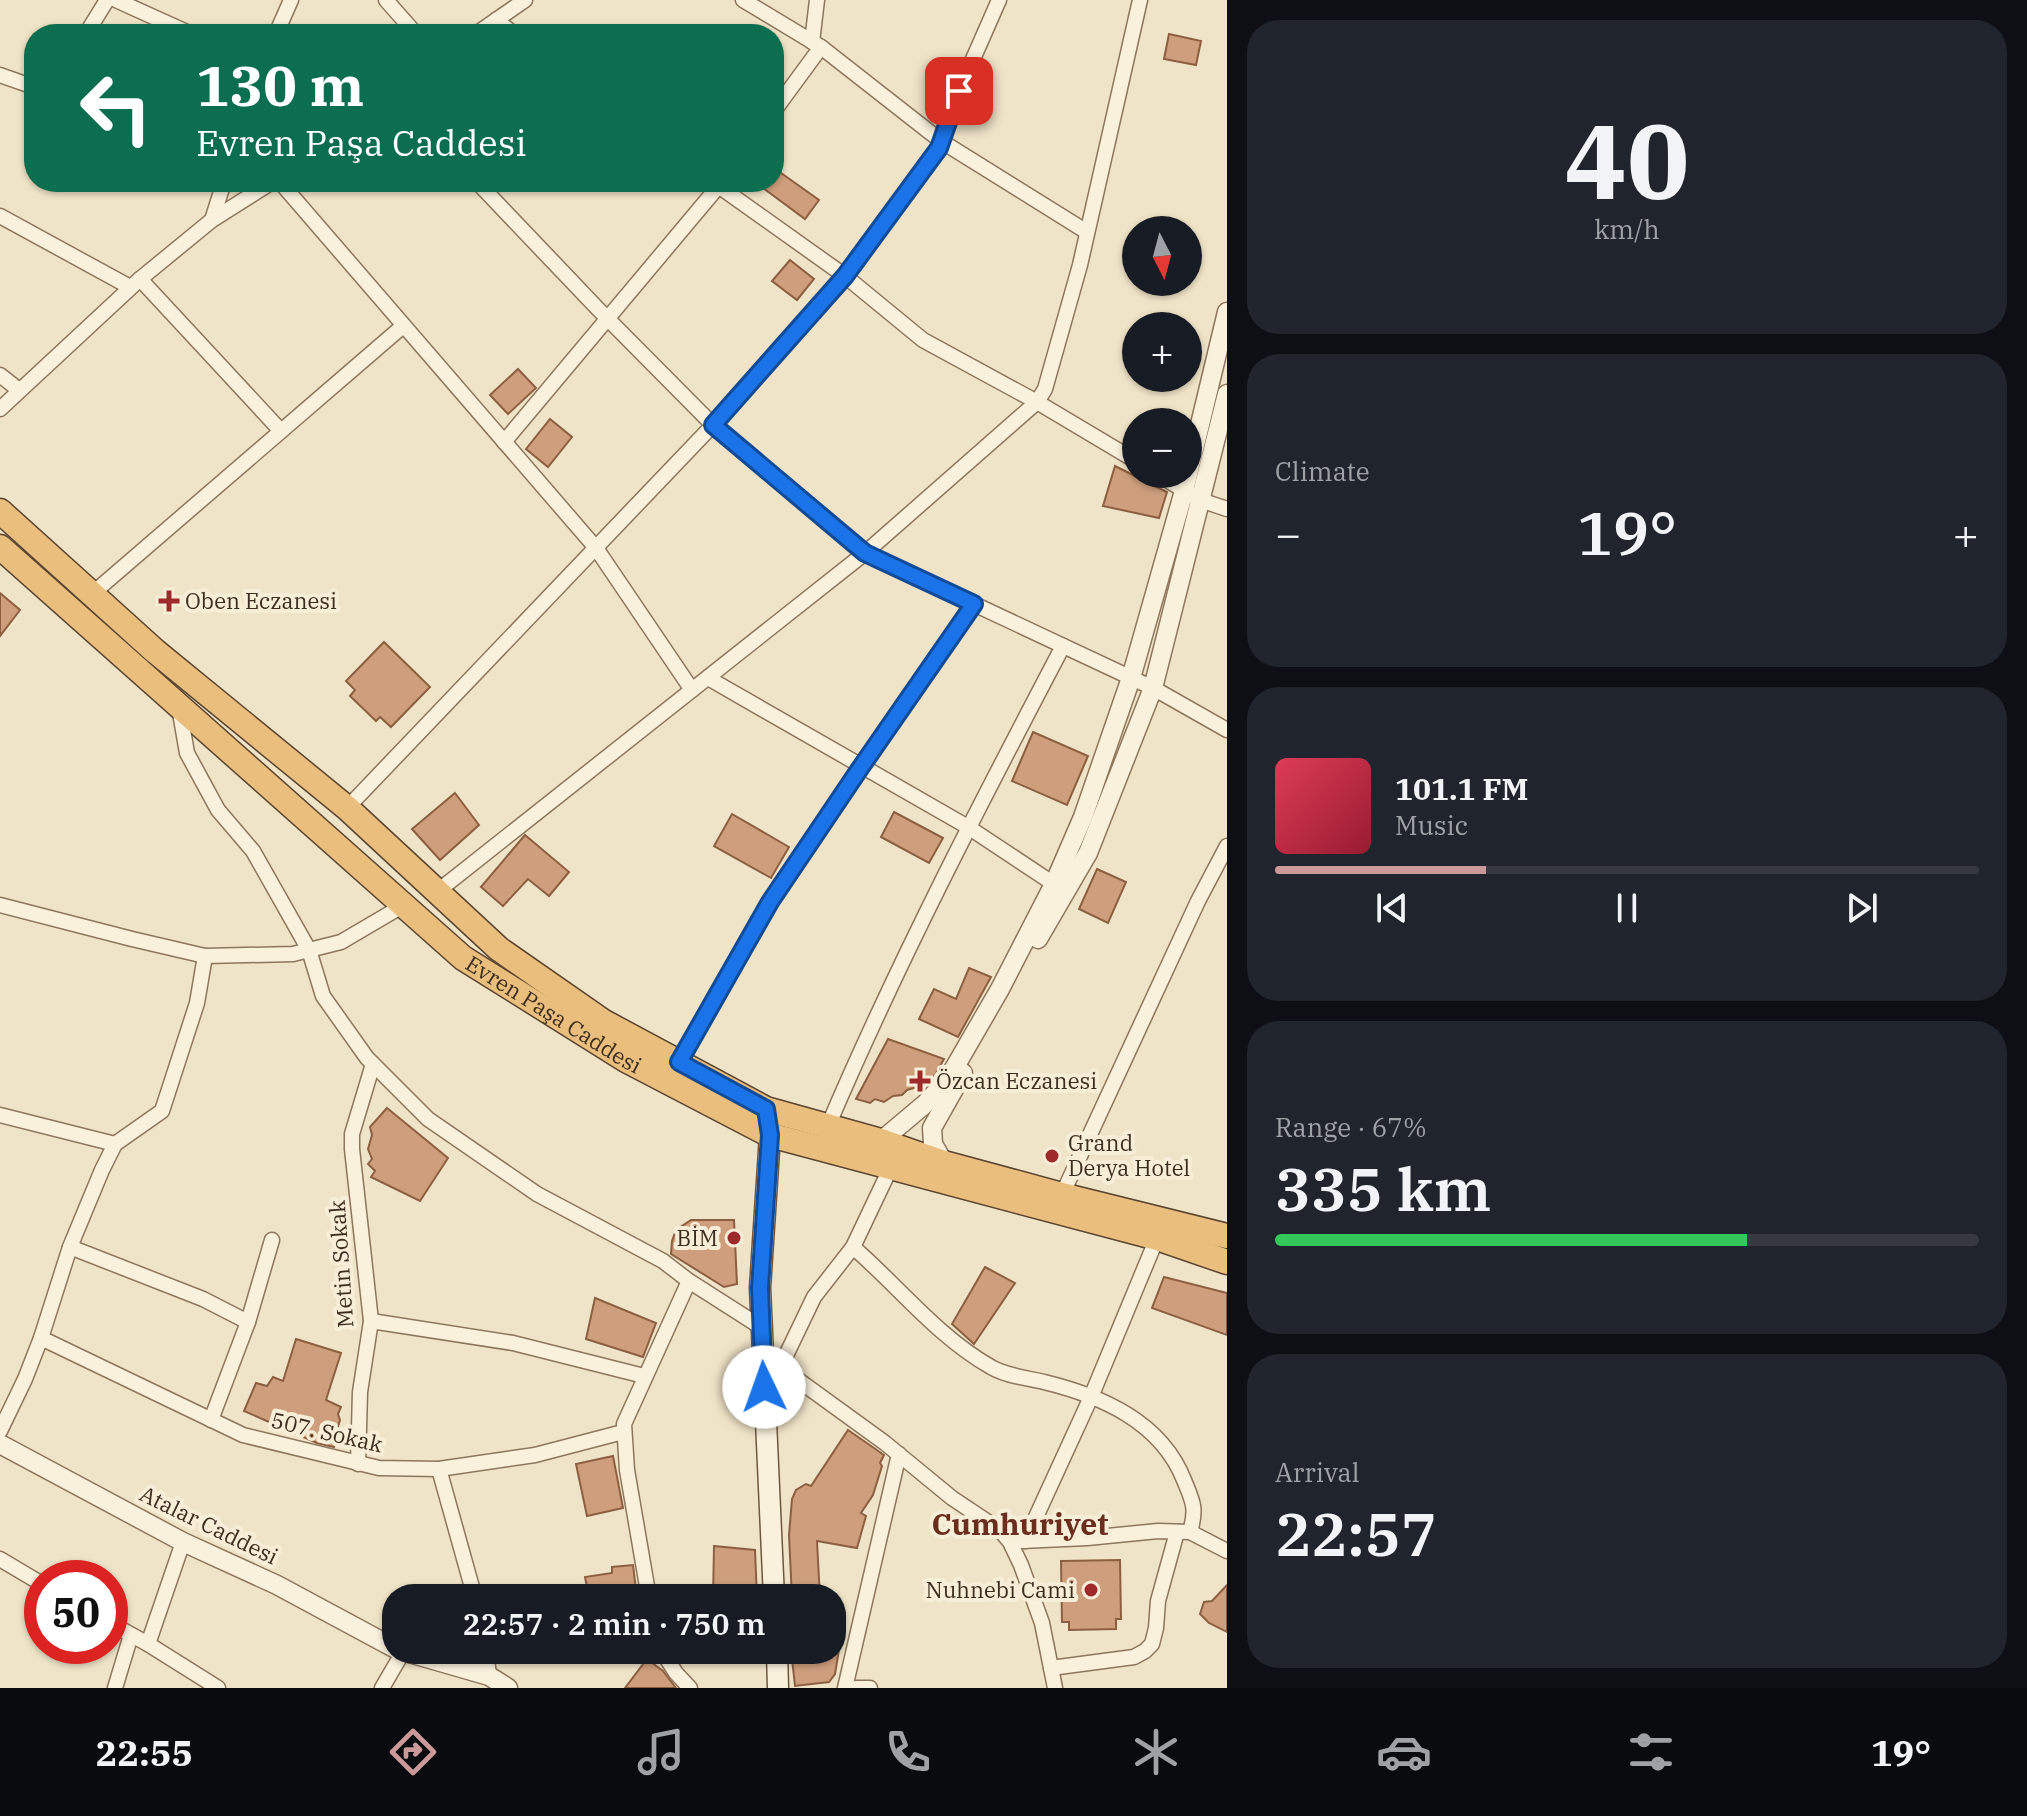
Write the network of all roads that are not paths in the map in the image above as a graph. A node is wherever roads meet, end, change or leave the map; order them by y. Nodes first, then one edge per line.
1 (107, 0) edge
2 (116, 0) edge
3 (291, 0) edge
4 (386, 0) edge
5 (525, 0) edge
6 (743, 0) edge
7 (817, 0) edge
8 (999, 0) edge
9 (1140, 0) edge
10 (496, 20) junction
11 (92, 24) edge
12 (169, 24) edge
13 (280, 24) edge
14 (407, 24) edge
15 (490, 24) edge
16 (501, 24) edge
17 (782, 24) edge
18 (784, 25) edge
19 (816, 45) junction
20 (0, 75) edge
21 (24, 83) edge
22 (784, 95) edge
23 (941, 141) junction
24 (221, 192) edge
25 (256, 192) edge
26 (289, 192) edge
27 (487, 192) edge
28 (711, 192) edge
29 (729, 192) edge
30 (0, 216) edge
31 (212, 220) junction
32 (1087, 232) junction
33 (845, 276) junction
34 (135, 283) junction
35 (1227, 312) edge
36 (608, 319) junction
37 (403, 326) junction
38 (0, 375) edge
39 (19, 390) junction
40 (1227, 394) edge
41 (1037, 402) junction
42 (0, 409) edge
43 (713, 425) junction
44 (281, 431) junction
45 (504, 442) junction
46 (1122, 453) edge
47 (1180, 488) edge
48 (1192, 495) junction
49 (1227, 509) edge
50 (0, 511) edge
51 (0, 547) edge
52 (596, 548) junction
53 (865, 553) junction
54 (92, 594) junction
55 (974, 604) junction
56 (1063, 646) junction
57 (708, 678) junction
58 (1131, 678) junction
59 (1153, 688) junction
60 (692, 690) junction
61 (179, 705) junction
62 (1227, 730) edge
63 (861, 767) junction
64 (347, 808) junction
65 (968, 827) junction
66 (1227, 846) edge
67 (1054, 884) junction
68 (438, 891) junction
69 (0, 905) edge
70 (404, 905) junction
71 (309, 950) junction
72 (205, 956) junction
73 (679, 1062) junction
74 (373, 1064) junction
75 (766, 1109) junction
76 (0, 1115) edge
77 (828, 1126) junction
78 (770, 1135) junction
79 (881, 1141) junction
80 (115, 1144) junction
81 (944, 1163) junction
82 (891, 1167) junction
83 (1062, 1195) junction
84 (1227, 1236) edge
85 (1157, 1238) junction
86 (272, 1240) dead end
87 (70, 1247) junction
88 (853, 1247) junction
89 (1227, 1262) edge
90 (689, 1281) junction
91 (371, 1321) junction
92 (248, 1322) junction
93 (761, 1327) junction
94 (41, 1338) junction
95 (771, 1362) junction
96 (644, 1376) junction
97 (1091, 1397) junction
98 (211, 1420) junction
99 (0, 1431) edge
100 (623, 1432) junction
101 (0, 1444) edge
102 (899, 1454) junction
103 (358, 1464) junction
104 (439, 1469) junction
105 (1184, 1532) junction
106 (183, 1542) junction
107 (1018, 1542) junction
108 (1227, 1551) edge
109 (0, 1559) edge
110 (24, 1573) edge
111 (471, 1584) edge
112 (647, 1584) edge
113 (774, 1584) edge
114 (128, 1633) edge
115 (131, 1635) junction
116 (382, 1641) edge
117 (148, 1644) junction
118 (393, 1664) edge
119 (447, 1664) edge
120 (488, 1664) edge
121 (670, 1664) edge
122 (777, 1664) edge
123 (1051, 1668) junction
124 (489, 1676) junction
125 (115, 1688) edge
126 (218, 1688) edge
127 (382, 1688) edge
128 (508, 1688) edge
129 (690, 1688) edge
130 (778, 1688) edge
131 (845, 1688) edge
132 (856, 1688) edge
133 (870, 1688) edge
134 (1055, 1688) edge

1 - 11 street
2 - 12 street
3 - 13 street
4 - 14 street
5 - 10 street
6 - 17 street
7 - 19 street
8 - 23 street
9 - 32 street
10 - 15 street
10 - 16 street
18 - 19 street
19 - 22 street
19 - 23 street
20 - 21 street
23 - 32 street
23 - 33 street
24 - 31 street
25 - 31 street
26 - 37 street
27 - 36 street
28 - 36 street
29 - 33 street
30 - 34 street
31 - 34 street
32 - 41 street
33 - 41 street
33 - 43 street
34 - 39 street
34 - 44 street
35 - 48 street
36 - 43 street
36 - 45 street
37 - 44 street
37 - 45 street
38 - 39 street
39 - 42 street
40 - 48 street
41 - 46 street
41 - 53 street
43 - 52 street
43 - 53 street
44 - 54 street
45 - 52 street
47 - 48 street
48 - 49 street
48 - 58 street
48 - 59 street
50 - 54 highway, Evren Paşa Caddesi
51 - 61 highway, Evren Paşa Caddesi
52 - 60 street
52 - 64 street
53 - 55 street
53 - 57 street
54 - 64 highway, Evren Paşa Caddesi
55 - 56 street
55 - 63 street
56 - 58 street
56 - 65 street
57 - 60 street
57 - 63 street
58 - 59 street
58 - 67 street
59 - 62 street
59 - 81 street
60 - 68 street
61 - 70 highway, Evren Paşa Caddesi
61 - 71 street
63 - 65 street
63 - 73 street
64 - 68 highway, Evren Paşa Caddesi
65 - 67 street
65 - 77 street
66 - 83 street
67 - 79 street
68 - 73 highway, Evren Paşa Caddesi
69 - 72 street
70 - 71 street
70 - 78 highway, Evren Paşa Caddesi
71 - 72 street
71 - 74 street
72 - 80 street
73 - 75 highway, Evren Paşa Caddesi
74 - 90 street
74 - 91 street, Metin Sokak
75 - 77 highway, Evren Paşa Caddesi
75 - 78 main road
76 - 80 street
77 - 79 highway, Evren Paşa Caddesi
78 - 82 highway, Evren Paşa Caddesi
78 - 93 main road
79 - 81 highway, Evren Paşa Caddesi
80 - 87 street
81 - 83 highway, Evren Paşa Caddesi
82 - 85 highway, Evren Paşa Caddesi
82 - 88 street
83 - 84 highway, Evren Paşa Caddesi
85 - 89 highway, Evren Paşa Caddesi
85 - 97 street
86 - 92 street
87 - 92 street
87 - 94 street
88 - 95 street
88 - 97 street
90 - 93 street
90 - 96 street
91 - 96 street
91 - 103 street, Metin Sokak
92 - 98 street
93 - 95 main road
94 - 98 street, 507. Sokak
94 - 99 street
95 - 102 street
95 - 113 main road
96 - 100 street
97 - 105 street
97 - 107 street
98 - 103 street, 507. Sokak
100 - 104 street, 507. Sokak
100 - 112 street
101 - 106 street, Atalar Caddesi
102 - 107 street
102 - 131 street
103 - 104 street, 507. Sokak
104 - 111 street
105 - 107 street
105 - 108 street
105 - 123 street
106 - 116 street, Atalar Caddesi
106 - 117 street
107 - 123 street
109 - 110 street
114 - 115 street
115 - 117 street
115 - 125 street
117 - 126 street
118 - 127 street
119 - 124 street, Atalar Caddesi
120 - 124 street
121 - 129 street
122 - 130 main road
123 - 134 street
124 - 128 street, Atalar Caddesi
132 - 133 street

